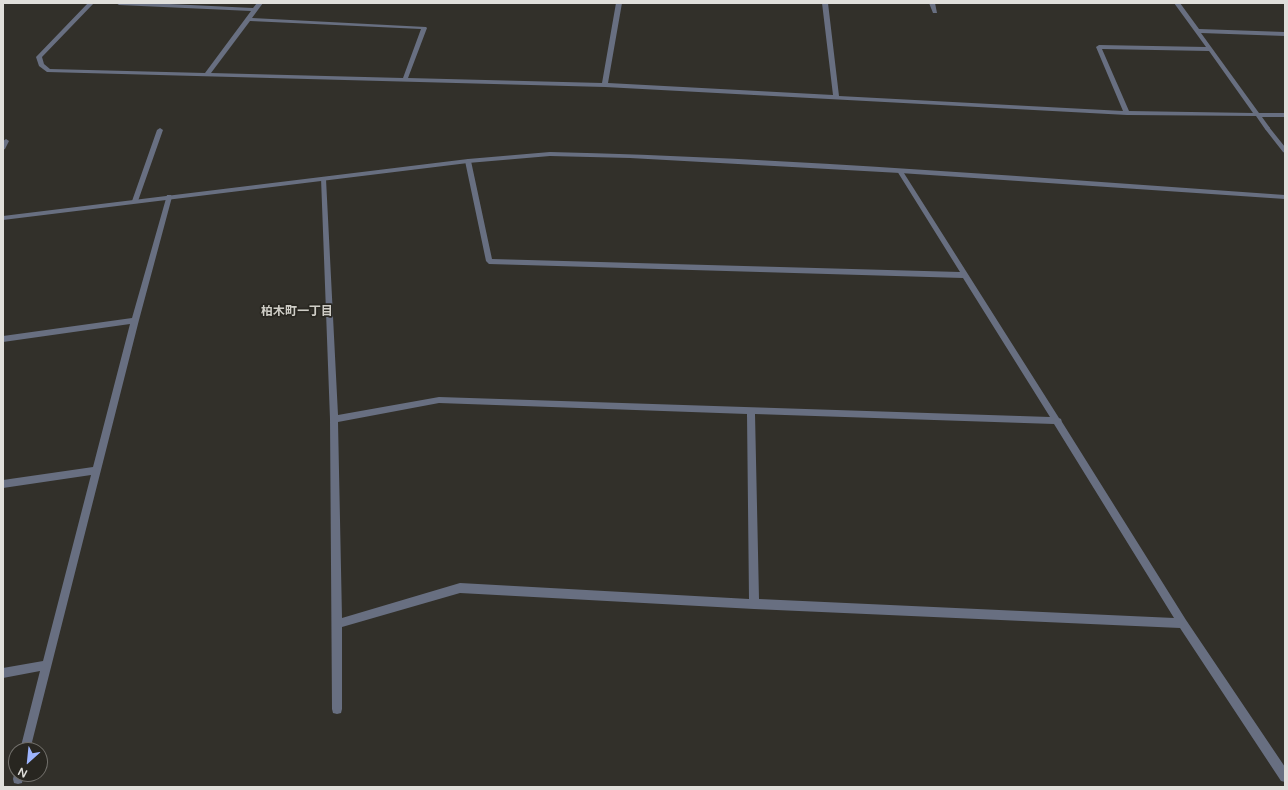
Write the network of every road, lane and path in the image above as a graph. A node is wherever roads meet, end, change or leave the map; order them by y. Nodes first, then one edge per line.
1 (92, 3) edge
2 (118, 3) edge
3 (260, 3) edge
4 (619, 3) edge
5 (825, 3) edge
6 (932, 3) edge
7 (1177, 3) edge
8 (255, 10) junction
9 (935, 12) dead end
10 (248, 19) junction
11 (1197, 31) junction
12 (1285, 34) edge
13 (1210, 49) junction
14 (208, 74) junction
15 (404, 80) junction
16 (605, 85) junction
17 (836, 97) junction
18 (1127, 112) junction
19 (1256, 114) junction
20 (1285, 116) edge
21 (160, 130) dead end
22 (6, 141) dead end
23 (3, 148) edge
24 (1285, 151) edge
25 (468, 161) junction
26 (900, 171) junction
27 (323, 179) junction
28 (169, 197) junction
29 (1285, 197) edge
30 (135, 201) junction
31 (3, 218) edge
32 (965, 275) junction
33 (135, 320) junction
34 (3, 339) edge
35 (750, 410) junction
36 (334, 419) junction
37 (1058, 421) junction
38 (97, 470) junction
39 (3, 484) edge
40 (754, 604) junction
41 (1184, 623) junction
42 (337, 624) junction
43 (47, 665) junction
44 (3, 673) edge
45 (337, 709) dead end
46 (27, 742) edge
47 (1285, 777) edge

1 - 14 street
2 - 8 street
3 - 8 street
4 - 16 street
5 - 17 street
6 - 9 street
7 - 11 street
8 - 10 street
10 - 14 street
10 - 15 street
11 - 12 street
11 - 13 street
13 - 18 street
13 - 19 street
14 - 15 street
15 - 16 street
16 - 17 street
17 - 18 street
18 - 19 street
19 - 20 street
19 - 24 street
21 - 30 street
22 - 23 street
25 - 26 street
25 - 27 street
25 - 32 street
26 - 29 street
26 - 32 street
27 - 28 street
27 - 36 street
28 - 30 street
28 - 33 street
30 - 31 street
32 - 37 street
33 - 34 street
33 - 38 street
35 - 36 street
35 - 37 street
35 - 40 street
36 - 42 street
37 - 41 street
38 - 39 street
38 - 43 street
40 - 41 street
40 - 42 street
41 - 47 street
42 - 45 street
43 - 44 street
43 - 46 street

